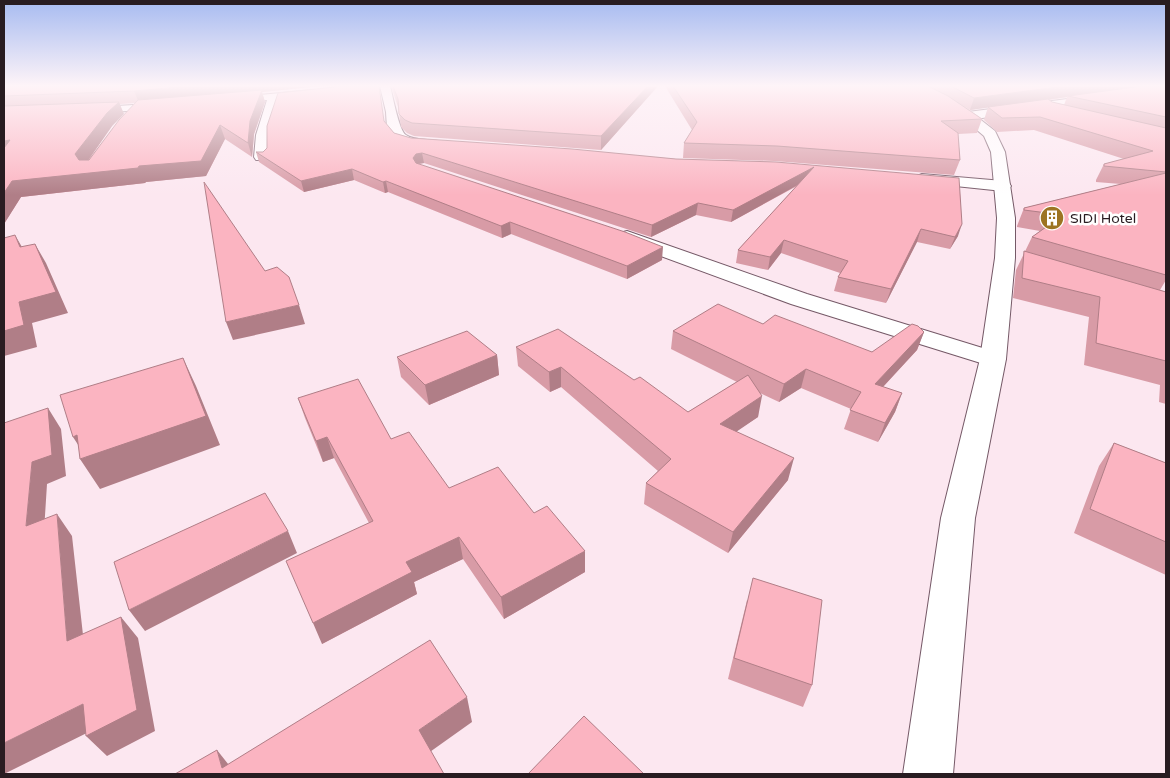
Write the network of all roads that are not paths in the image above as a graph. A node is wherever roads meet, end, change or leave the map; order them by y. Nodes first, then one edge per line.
1 (266, 122) edge
2 (393, 122) edge
3 (976, 122) edge
4 (444, 145) edge
5 (261, 157) edge
6 (908, 177) edge
7 (1003, 186) junction
8 (604, 230) edge
9 (993, 359) junction
10 (928, 774) edge

1 - 5 street
2 - 4 street
3 - 7 street
6 - 7 street
7 - 9 street
8 - 9 street
9 - 10 street

